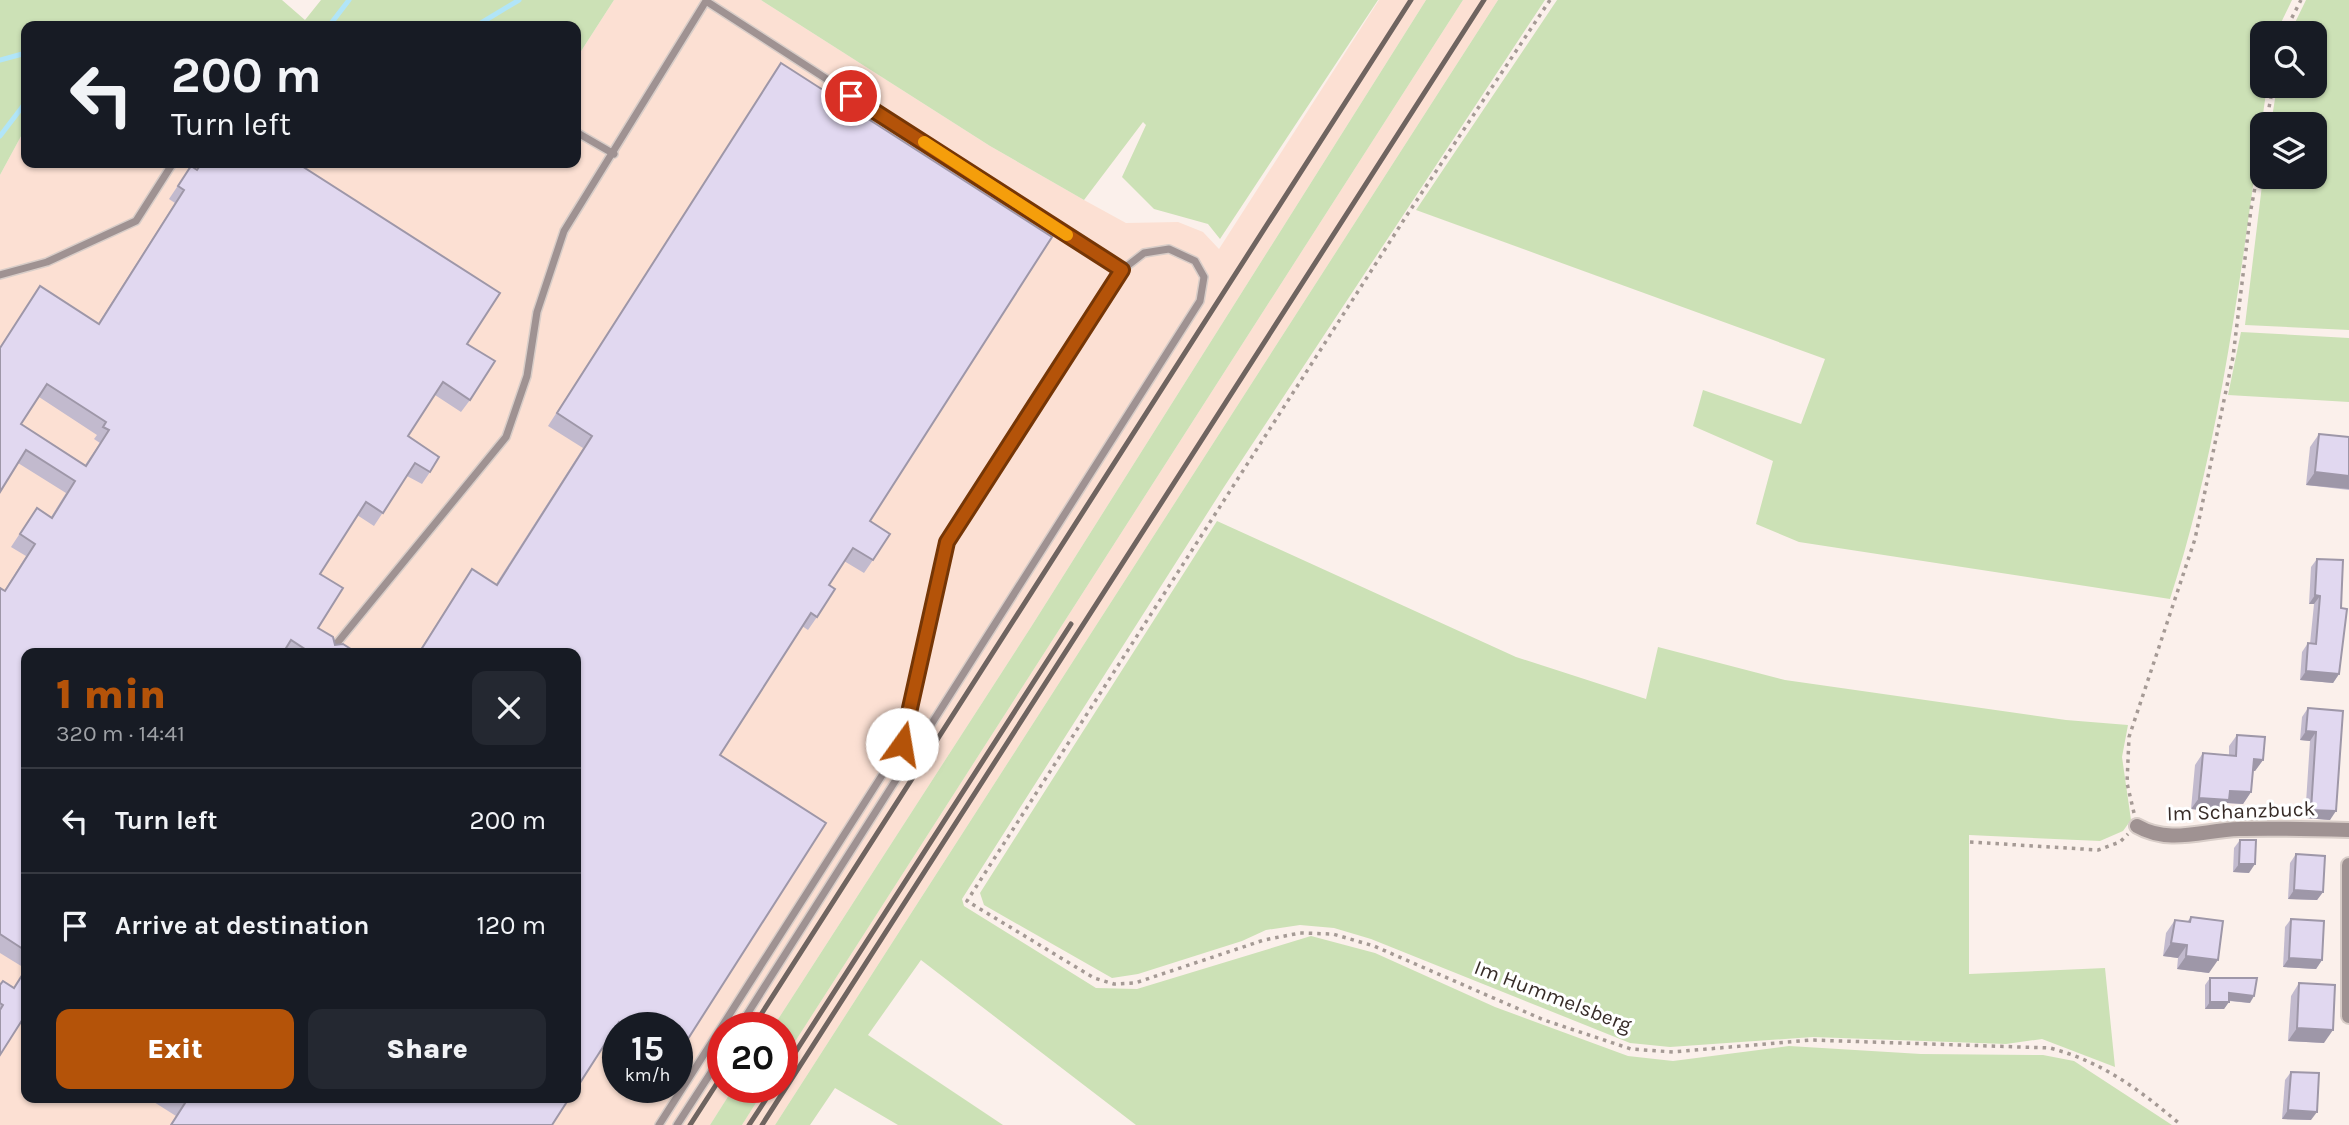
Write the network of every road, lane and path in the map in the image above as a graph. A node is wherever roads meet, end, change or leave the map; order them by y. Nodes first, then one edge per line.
1 (1550, 0) edge
2 (2301, 0) edge
3 (2290, 21) edge
4 (581, 135) edge
5 (614, 154) junction
6 (170, 168) edge
7 (2255, 189) edge
8 (1122, 270) junction
9 (0, 275) edge
10 (332, 648) edge
11 (2137, 826) junction
12 (2349, 830) edge
13 (1970, 842) dead end
14 (2349, 865) edge
15 (749, 1012) edge
16 (2349, 1016) edge
17 (707, 1079) edge
18 (659, 1125) edge
19 (677, 1125) edge
20 (2181, 1125) edge

1 - 20 path, Im Hummelsberg
2 - 3 path
4 - 5 lane
5 - 8 lane
5 - 10 lane
6 - 9 lane
7 - 11 path
8 - 15 lane
8 - 18 lane
11 - 12 street, Im Schanzbuck
11 - 13 path
14 - 16 street
17 - 19 lane

